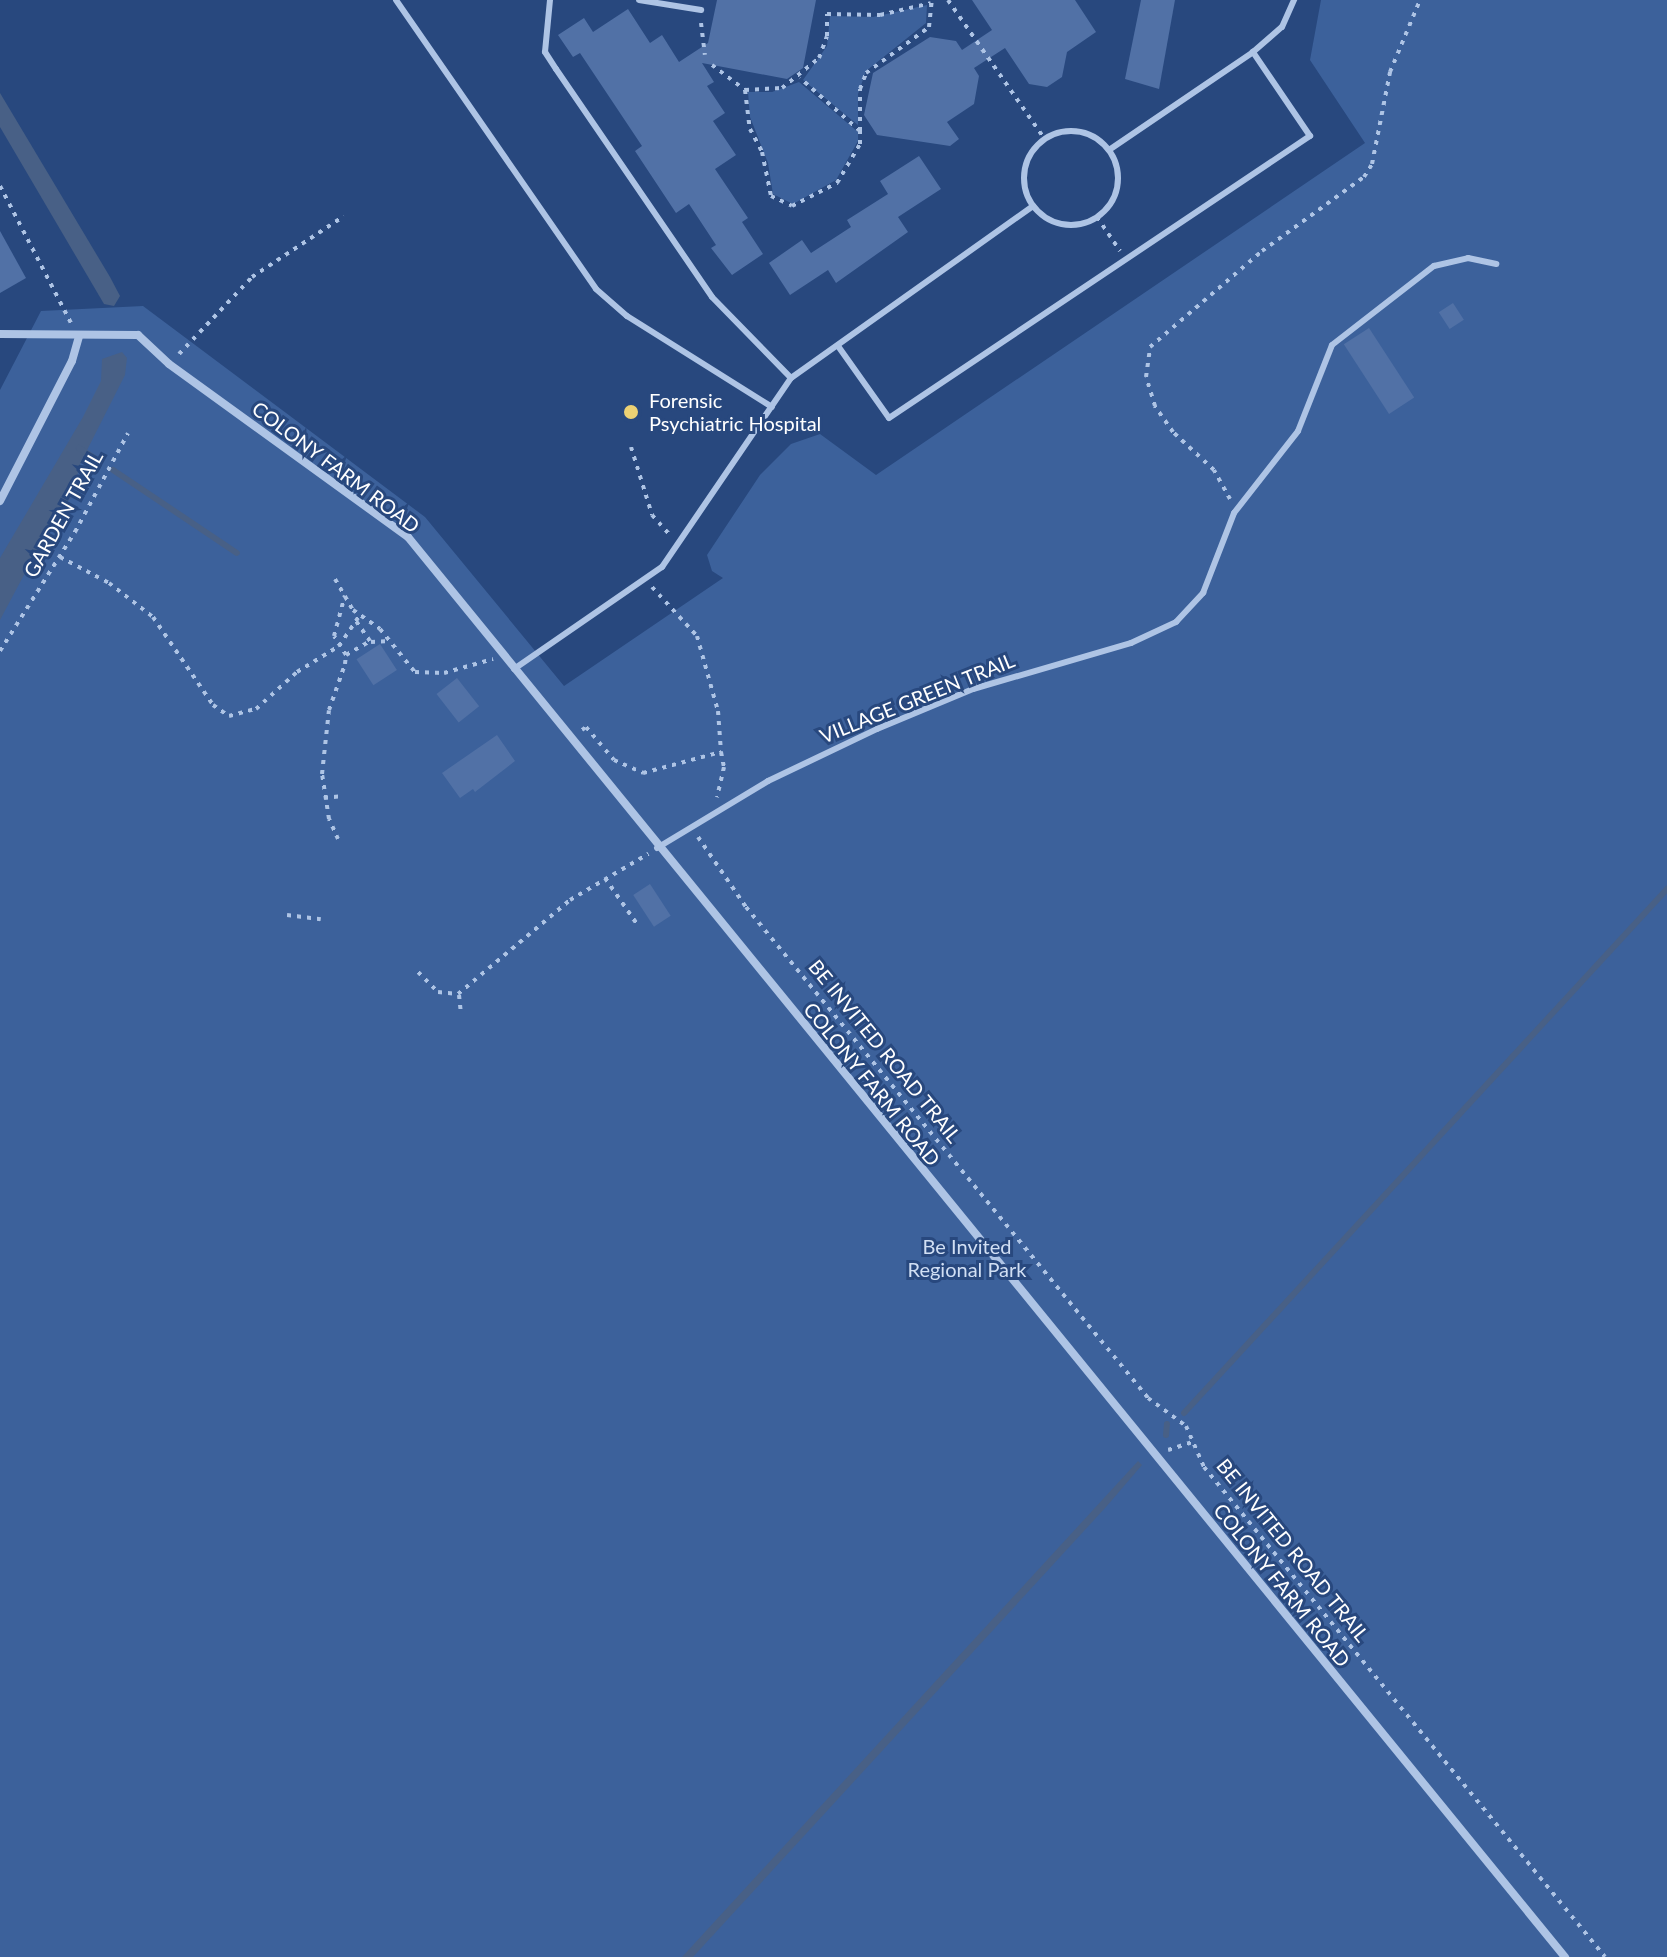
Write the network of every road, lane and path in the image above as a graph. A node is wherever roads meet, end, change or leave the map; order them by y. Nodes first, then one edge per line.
1 (396, 0) edge
2 (550, 0) edge
3 (639, 0) edge
4 (948, 0) edge
5 (1294, 0) edge
6 (1420, 0) edge
7 (932, 2) edge
8 (701, 10) joint
9 (1253, 52) junction
10 (705, 55) dead end
11 (712, 65) dead end
12 (800, 78) junction
13 (745, 90) junction
14 (860, 131) junction
15 (1044, 138) junction
16 (1109, 150) junction
17 (0, 186) edge
18 (1033, 206) junction
19 (344, 216) dead end
20 (1097, 217) junction
21 (1126, 260) junction
22 (1496, 264) dead end
23 (64, 310) dead end
24 (0, 334) edge
25 (79, 337) junction
26 (838, 346) junction
27 (169, 364) junction
28 (791, 378) junction
29 (772, 407) junction
30 (128, 433) dead end
31 (631, 447) dead end
32 (0, 501) edge
33 (1234, 513) junction
34 (681, 543) junction
35 (60, 557) junction
36 (335, 579) dead end
37 (645, 580) junction
38 (345, 595) junction
39 (358, 618) junction
40 (370, 641) junction
41 (390, 641) junction
42 (339, 646) junction
43 (0, 651) edge
44 (346, 655) junction
45 (305, 658) dead end
46 (308, 665) junction
47 (514, 669) junction
48 (501, 671) dead end
49 (280, 686) junction
50 (285, 692) dead end
51 (576, 733) dead end
52 (721, 752) junction
53 (343, 796) dead end
54 (324, 798) junction
55 (717, 811) junction
56 (693, 826) junction
57 (338, 839) dead end
58 (657, 848) junction
59 (605, 878) junction
60 (287, 915) dead end
61 (321, 919) dead end
62 (637, 924) dead end
63 (418, 972) dead end
64 (458, 994) junction
65 (461, 1013) dead end
66 (1192, 1442) junction
67 (1156, 1456) junction
68 (1565, 1957) edge
69 (1605, 1957) edge

1 - 29 lane
2 - 28 lane
3 - 8 lane
4 - 15 path
5 - 9 lane
6 - 33 path
7 - 12 path
7 - 14 path
8 - 10 path
9 - 16 lane
9 - 21 lane
11 - 13 path
12 - 13 path
12 - 14 path
13 - 14 path
15 - 16 lane
15 - 18 lane
16 - 20 lane
17 - 23 path
18 - 20 lane
18 - 26 lane
19 - 27 path
20 - 21 path
21 - 26 lane
22 - 33 lane, VILLAGE GREEN TRAIL
24 - 25 street, COLONY FARM ROAD
25 - 27 street, COLONY FARM ROAD
25 - 32 street
26 - 28 lane
27 - 47 street, COLONY FARM ROAD
28 - 29 lane
29 - 34 lane
30 - 35 path, GARDEN TRAIL
31 - 34 path
33 - 55 lane, VILLAGE GREEN TRAIL
34 - 37 lane
35 - 43 path, GARDEN TRAIL
35 - 49 path
36 - 38 path
37 - 47 lane
37 - 52 path
38 - 39 path
38 - 42 path
39 - 40 path
39 - 41 path
39 - 42 path
40 - 41 path
40 - 44 path
41 - 48 path
42 - 44 path
42 - 46 path
44 - 54 path
45 - 46 path
46 - 49 path
47 - 58 street, COLONY FARM ROAD
49 - 50 path
51 - 52 path
52 - 55 path
53 - 54 path
54 - 57 path
55 - 56 lane, VILLAGE GREEN TRAIL
56 - 58 lane, VILLAGE GREEN TRAIL
56 - 66 path, BE INVITED ROAD TRAIL
58 - 59 path
58 - 67 street, COLONY FARM ROAD
59 - 62 path
59 - 64 path
60 - 61 path
63 - 64 path
64 - 65 path
66 - 67 path
66 - 69 path, BE INVITED ROAD TRAIL
67 - 68 street, COLONY FARM ROAD

